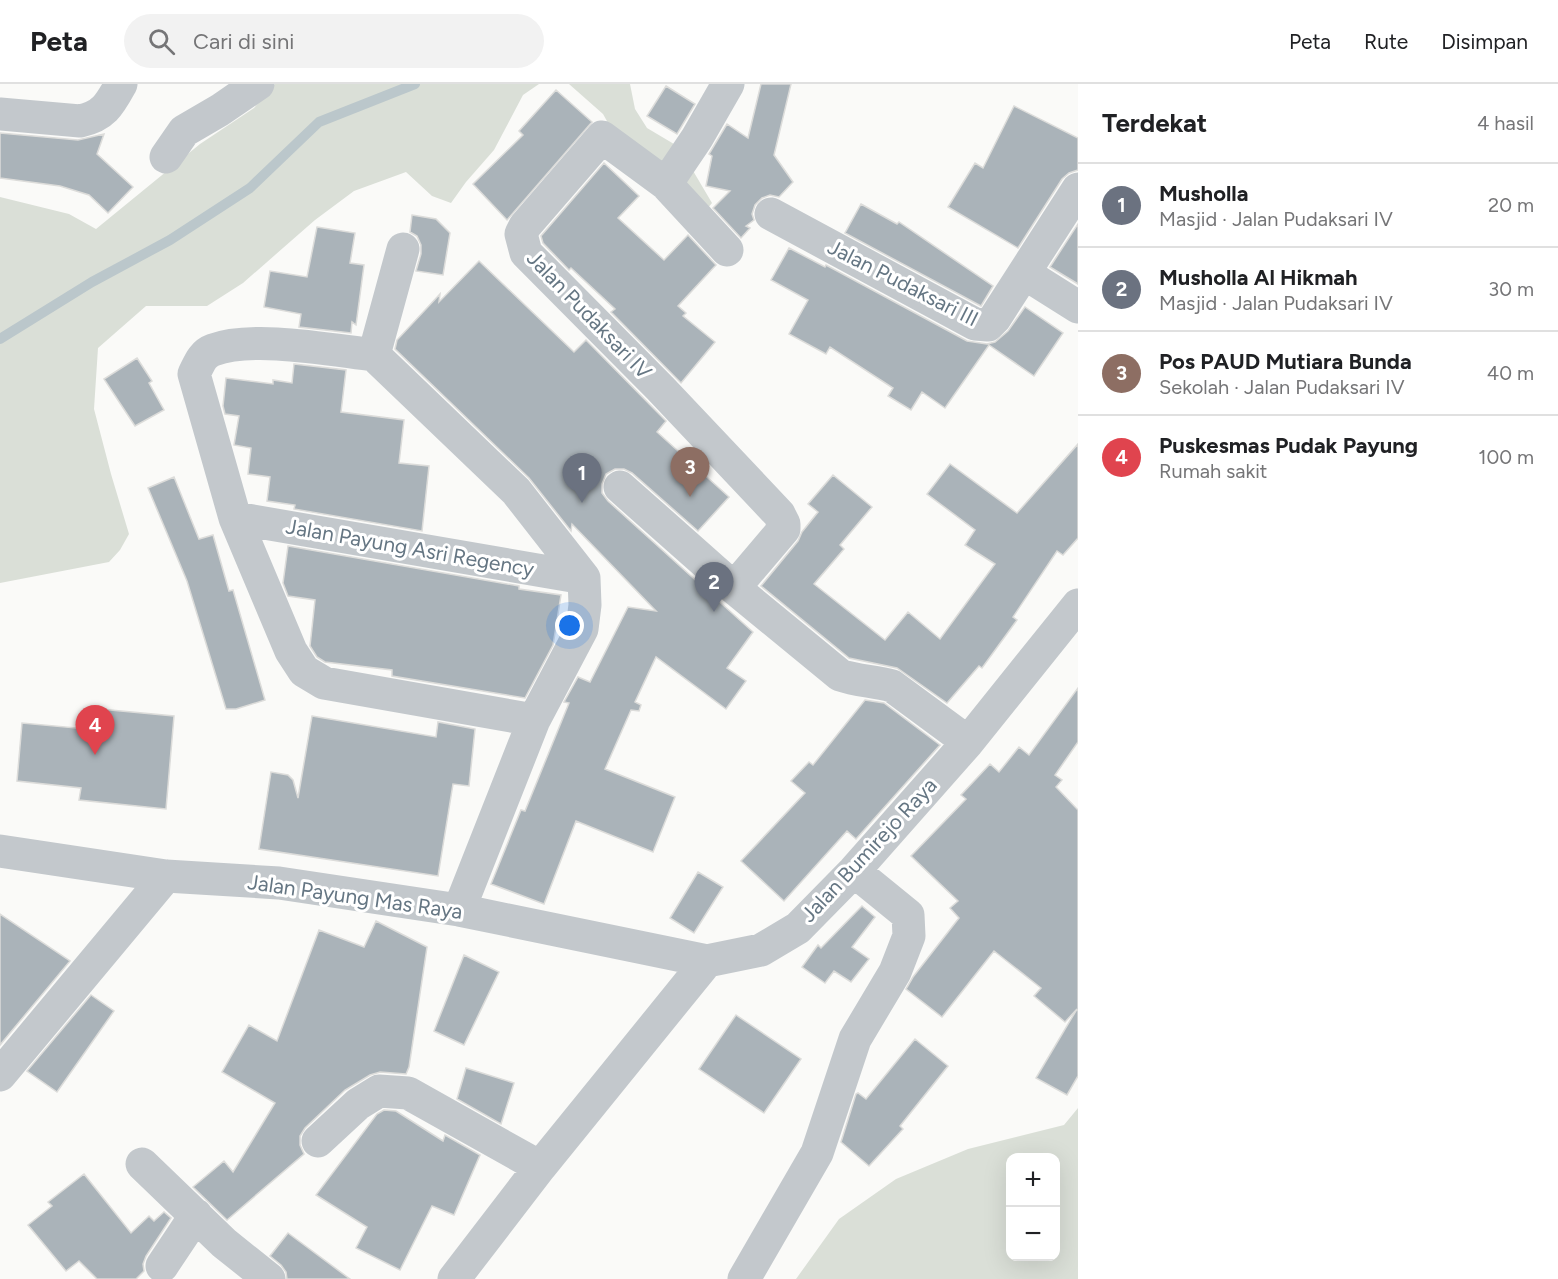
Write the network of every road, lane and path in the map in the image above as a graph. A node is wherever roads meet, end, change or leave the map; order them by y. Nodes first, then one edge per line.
1 (258, 84) edge
2 (728, 84) edge
3 (114, 96) edge
4 (0, 114) edge
5 (166, 157) dead end
6 (666, 184) junction
7 (1078, 189) edge
8 (771, 214) dead end
9 (403, 249) dead end
10 (727, 250) dead end
11 (1024, 273) junction
12 (1078, 307) edge
13 (374, 355) junction
14 (620, 487) dead end
15 (235, 518) junction
16 (584, 578) junction
17 (734, 588) junction
18 (1078, 605) edge
19 (534, 720) junction
20 (968, 742) junction
21 (0, 851) edge
22 (854, 871) junction
23 (166, 876) junction
24 (459, 910) junction
25 (707, 961) junction
26 (0, 1075) edge
27 (318, 1141) dead end
28 (142, 1164) dead end
29 (540, 1167) junction
30 (196, 1215) junction
31 (162, 1266) dead end
32 (269, 1279) edge
33 (454, 1279) edge
34 (744, 1279) edge

1 - 5 street
2 - 6 street
3 - 4 street
6 - 10 street, Jalan Pudaksari IV
6 - 17 street, Jalan Pudaksari IV
7 - 11 street, Jalan Pudaksari III
8 - 11 street, Jalan Pudaksari III
9 - 13 street
11 - 12 street
13 - 15 street
13 - 16 street, Jalan Payung Asri Regency
14 - 17 street
15 - 16 street, Jalan Payung Asri Regency
15 - 19 street
16 - 19 street
17 - 20 street
18 - 20 street, Jalan Bumirejo Raya
19 - 24 street
20 - 22 street, Jalan Bumirejo Raya
21 - 23 street, Jalan Payung Mas Raya
22 - 25 street, Jalan Bumirejo Raya
22 - 34 street
23 - 24 street, Jalan Payung Mas Raya
23 - 26 street
24 - 25 street, Jalan Payung Mas Raya
25 - 29 street
27 - 29 street
28 - 30 street
29 - 33 street
30 - 31 street
30 - 32 street

